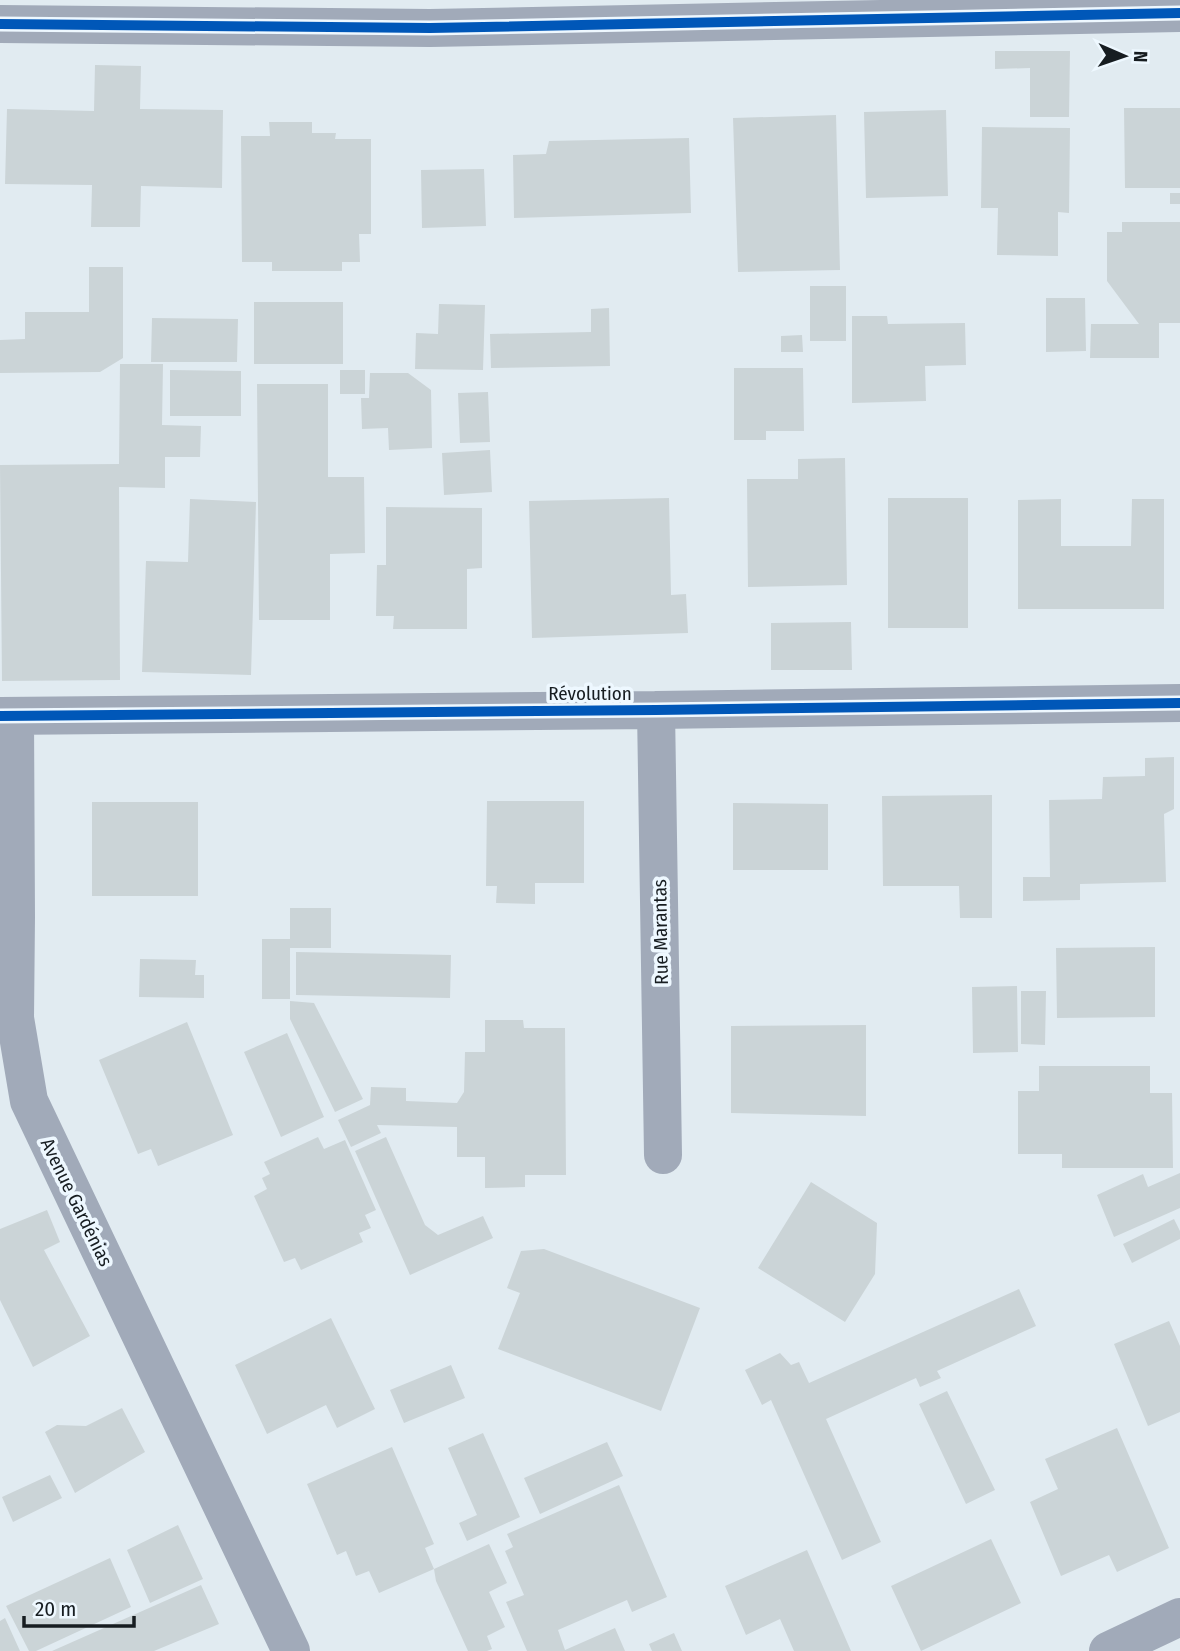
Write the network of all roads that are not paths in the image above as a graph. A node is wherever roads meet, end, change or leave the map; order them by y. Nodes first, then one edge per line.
1 (1180, 13) edge
2 (429, 14) edge
3 (0, 24) edge
4 (1180, 703) edge
5 (656, 710) junction
6 (8, 716) edge
7 (663, 1155) dead end
8 (1180, 1617) edge
9 (292, 1651) edge
10 (1108, 1651) edge

1 - 2 street
2 - 3 street
4 - 5 street, Révolution
5 - 6 street, Révolution
5 - 7 street, Rue Marantas
6 - 9 street, Avenue Gardénias
8 - 10 street

